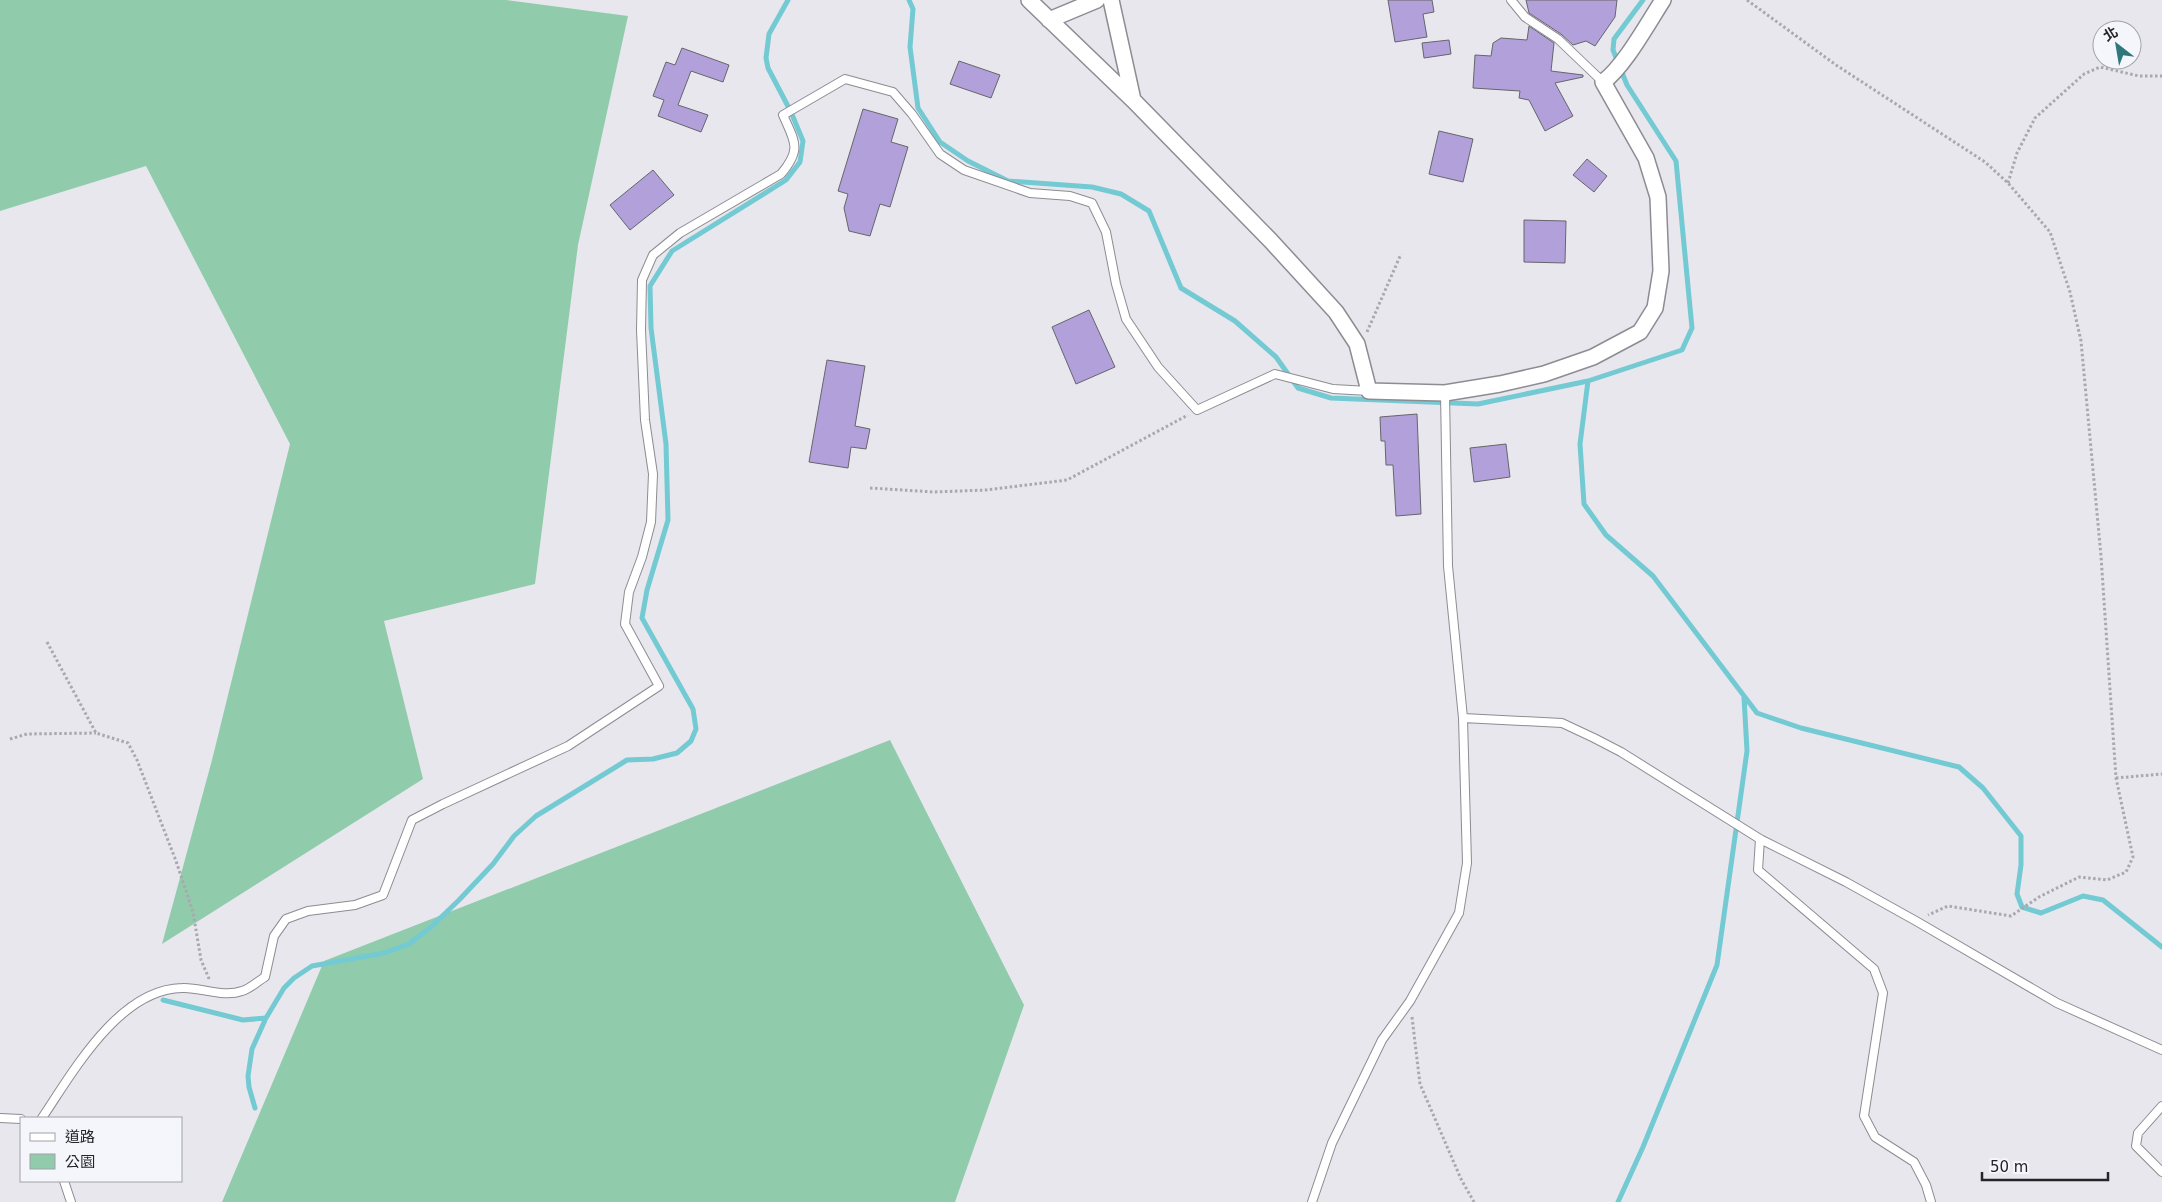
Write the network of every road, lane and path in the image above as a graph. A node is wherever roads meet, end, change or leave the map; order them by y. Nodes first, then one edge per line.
1 (1029, 0) edge
2 (1097, 0) edge
3 (1110, 0) edge
4 (1511, 0) edge
5 (1663, 0) edge
6 (1747, 0) edge
7 (1049, 20) junction
8 (2162, 76) edge
9 (1606, 80) junction
10 (1133, 100) junction
11 (2008, 183) junction
12 (1401, 254) dead end
13 (1357, 344) junction
14 (1369, 390) junction
15 (1445, 393) junction
16 (1198, 410) junction
17 (870, 488) dead end
18 (47, 642) dead end
19 (1463, 718) junction
20 (96, 733) junction
21 (10, 738) dead end
22 (2162, 774) edge
23 (2116, 778) junction
24 (1760, 840) junction
25 (1916, 921) junction
26 (215, 993) junction
27 (1410, 1001) junction
28 (2162, 1050) edge
29 (2162, 1106) edge
30 (43, 1117) edge
31 (0, 1118) edge
32 (20, 1118) edge
33 (2162, 1172) edge
34 (64, 1182) edge
35 (71, 1202) edge
36 (1312, 1202) edge
37 (1474, 1202) edge
38 (1931, 1202) edge

1 - 7 street
2 - 7 street
3 - 10 street
4 - 9 lane
5 - 9 street
6 - 11 path
7 - 10 street
8 - 11 path
9 - 15 street
10 - 13 street
11 - 23 path
12 - 13 path
13 - 14 street
14 - 15 street
14 - 16 lane
15 - 19 lane
16 - 17 path
16 - 26 lane
18 - 20 path
19 - 24 lane
19 - 27 lane
20 - 21 path
20 - 26 path
22 - 23 path
23 - 25 path
24 - 25 lane
24 - 38 lane
25 - 28 lane
26 - 30 lane
27 - 36 lane
27 - 37 path
29 - 33 lane
31 - 32 lane
34 - 35 lane

